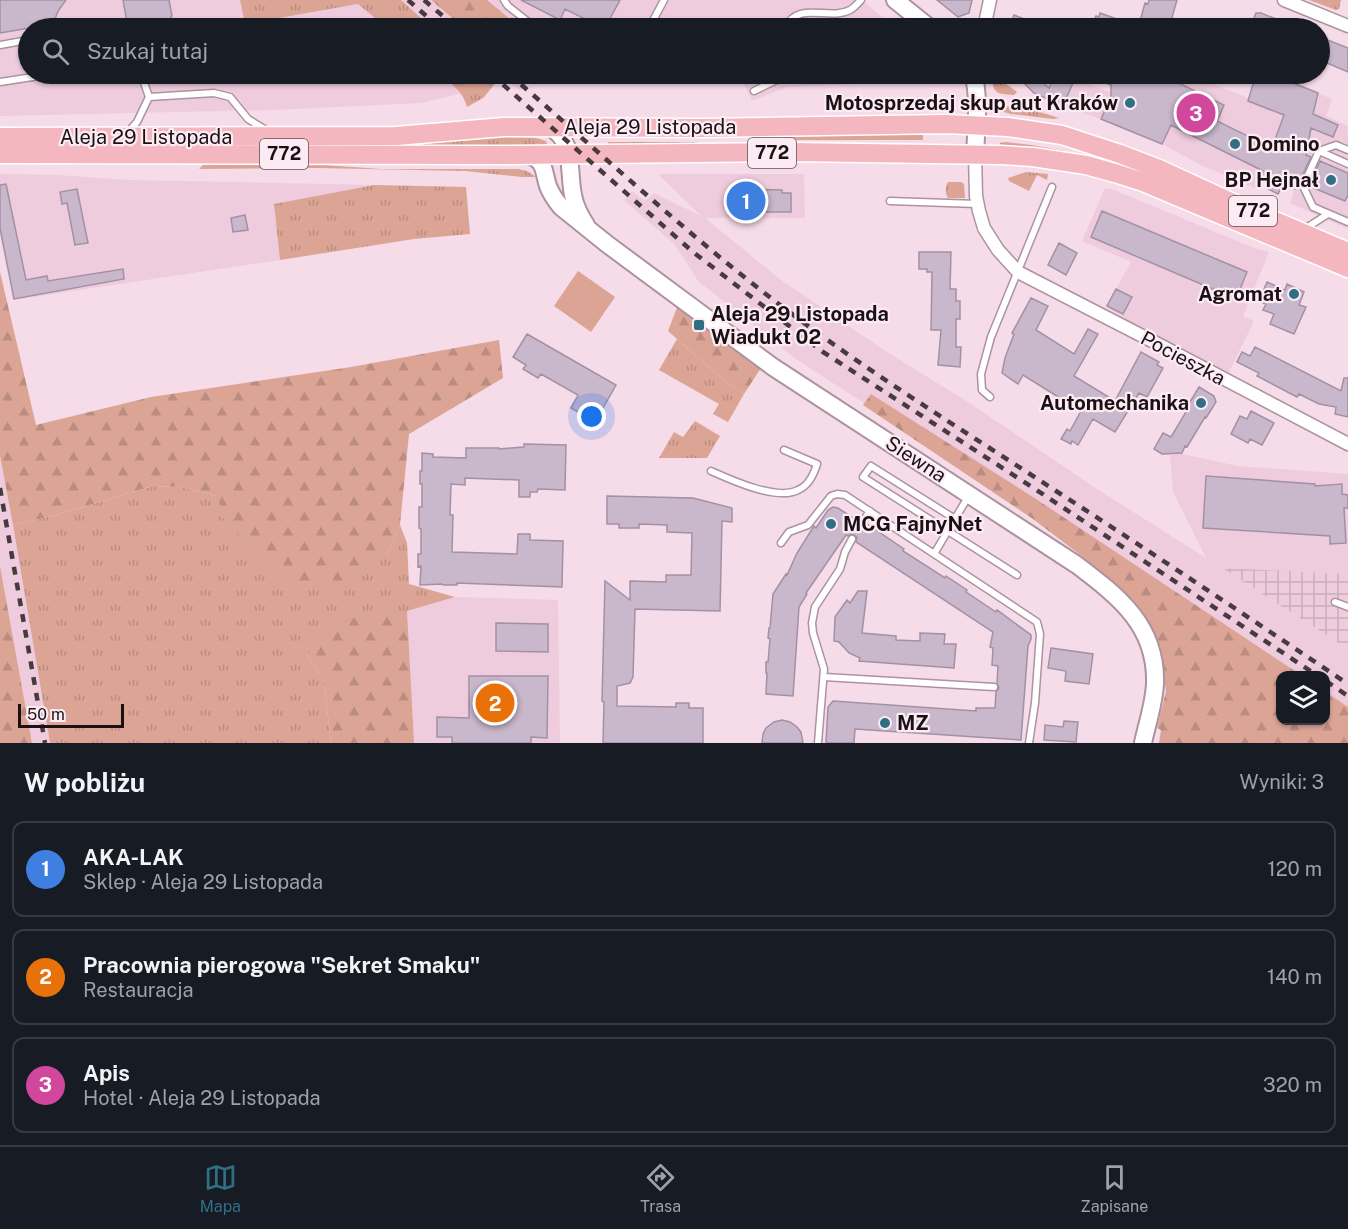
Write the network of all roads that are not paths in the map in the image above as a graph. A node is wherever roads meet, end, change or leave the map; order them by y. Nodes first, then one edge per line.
1 (504, 0) edge
2 (664, 0) edge
3 (861, 0) edge
4 (895, 0) edge
5 (990, 0) edge
6 (1284, 0) edge
7 (523, 18) edge
8 (654, 18) edge
9 (791, 18) edge
10 (918, 18) edge
11 (986, 18) edge
12 (1328, 18) edge
13 (1330, 19) edge
14 (1348, 26) edge
15 (18, 42) edge
16 (0, 45) edge
17 (18, 79) edge
18 (0, 82) edge
19 (144, 84) edge
20 (768, 84) edge
21 (975, 84) edge
22 (754, 91) dead end
23 (149, 97) junction
24 (976, 125) junction
25 (555, 131) junction
26 (0, 137) edge
27 (123, 137) junction
28 (278, 137) junction
29 (1348, 150) edge
30 (1318, 151) junction
31 (0, 154) edge
32 (568, 154) junction
33 (975, 155) junction
34 (546, 162) junction
35 (1348, 164) edge
36 (1052, 187) dead end
37 (890, 201) dead end
38 (977, 204) junction
39 (1328, 214) junction
40 (1347, 219) edge
41 (588, 228) junction
42 (1300, 232) junction
43 (1348, 252) edge
44 (1348, 268) edge
45 (1018, 272) junction
46 (990, 397) dead end
47 (1348, 444) edge
48 (784, 450) dead end
49 (711, 471) dead end
50 (970, 494) junction
51 (870, 511) junction
52 (955, 519) junction
53 (863, 521) dead end
54 (948, 530) junction
55 (852, 539) dead end
56 (781, 543) dead end
57 (934, 554) junction
58 (1017, 575) dead end
59 (1335, 602) dead end
60 (1348, 607) edge
61 (824, 677) junction
62 (994, 687) dead end
63 (818, 743) edge
64 (1029, 743) edge
65 (1143, 743) edge

1 - 7 lane
2 - 8 lane
3 - 9 lane
4 - 10 street
5 - 11 street
6 - 12 street
13 - 14 street
15 - 16 lane
17 - 18 lane
19 - 23 lane
20 - 22 lane
21 - 24 street
23 - 27 lane
23 - 28 lane
24 - 25 main road, Aleja 29 Listopada / 772
24 - 33 street
24 - 42 main road, Aleja 29 Listopada / 772
25 - 28 main road, Aleja 29 Listopada / 772
25 - 32 street, Siewna
25 - 34 street
26 - 27 main road, Aleja 29 Listopada / 772
27 - 28 main road, Aleja 29 Listopada / 772
29 - 30 lane
30 - 35 lane
30 - 39 lane
31 - 34 main road, Aleja 29 Listopada / 772
32 - 33 main road, Aleja 29 Listopada / 772
32 - 34 main road, Aleja 29 Listopada / 772
32 - 41 street, Siewna
33 - 38 street
33 - 44 main road, Aleja 29 Listopada / 772
34 - 41 street, Siewna
36 - 45 lane
37 - 38 lane
38 - 45 street
39 - 40 lane
39 - 42 lane
41 - 50 street, Siewna
42 - 43 main road, Aleja 29 Listopada / 772
45 - 46 lane
45 - 47 street, Pocieszka
48 - 49 lane
50 - 52 lane
50 - 65 street, Siewna
51 - 53 lane
51 - 56 lane
51 - 57 lane
52 - 54 lane
52 - 54 lane
54 - 57 lane
54 - 58 lane
55 - 61 lane
57 - 64 lane
59 - 60 lane
61 - 62 lane
61 - 63 lane

